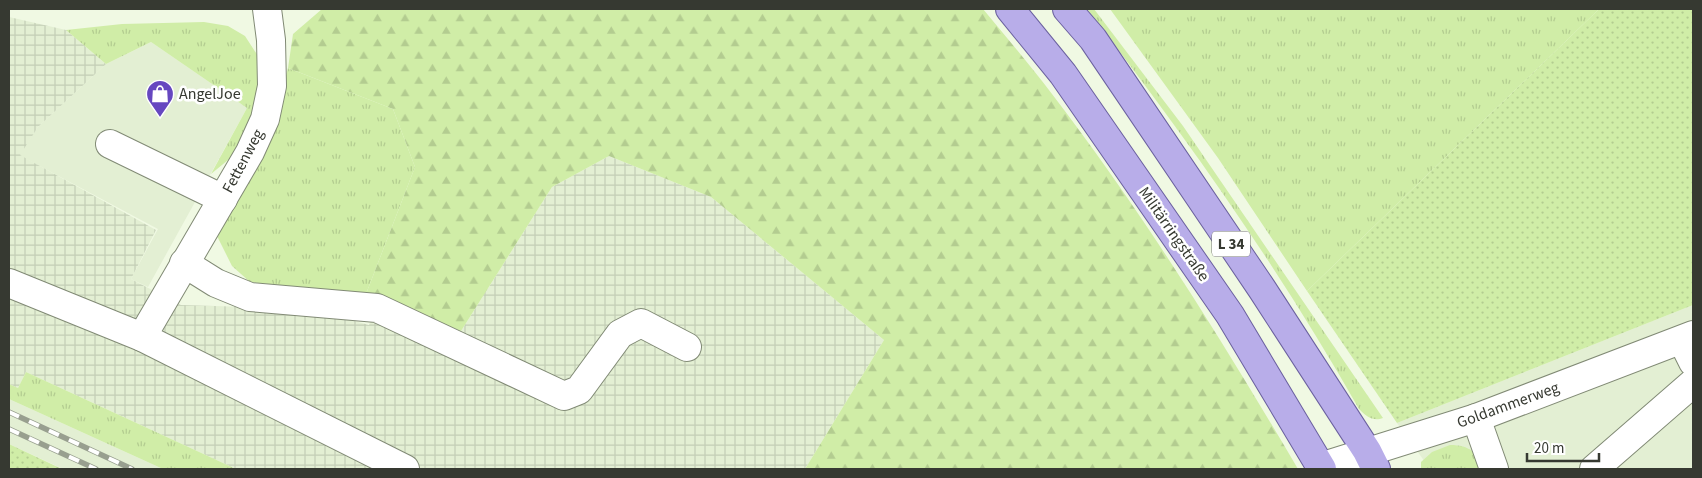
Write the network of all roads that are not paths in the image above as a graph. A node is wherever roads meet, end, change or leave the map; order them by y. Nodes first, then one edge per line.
1 (267, 9) edge
2 (1010, 9) edge
3 (1067, 9) edge
4 (110, 144) dead end
5 (223, 199) junction
6 (184, 263) junction
7 (9, 283) edge
8 (142, 337) junction
9 (687, 346) dead end
10 (1689, 346) edge
11 (1693, 384) edge
12 (1476, 418) junction
13 (1372, 460) edge
14 (1321, 468) edge
15 (405, 469) edge
16 (1494, 469) edge
17 (1594, 469) edge

1 - 5 street, Fettenweg
2 - 14 main road, Militärringstraße / L 34
3 - 13 main road, L 34
4 - 5 street
5 - 6 street, Fettenweg
6 - 8 street, Fettenweg
6 - 9 street
7 - 8 street
8 - 15 street
10 - 12 street, Goldammerweg
11 - 17 street
12 - 13 street, Goldammerweg
12 - 16 street
13 - 14 street, Goldammerweg

